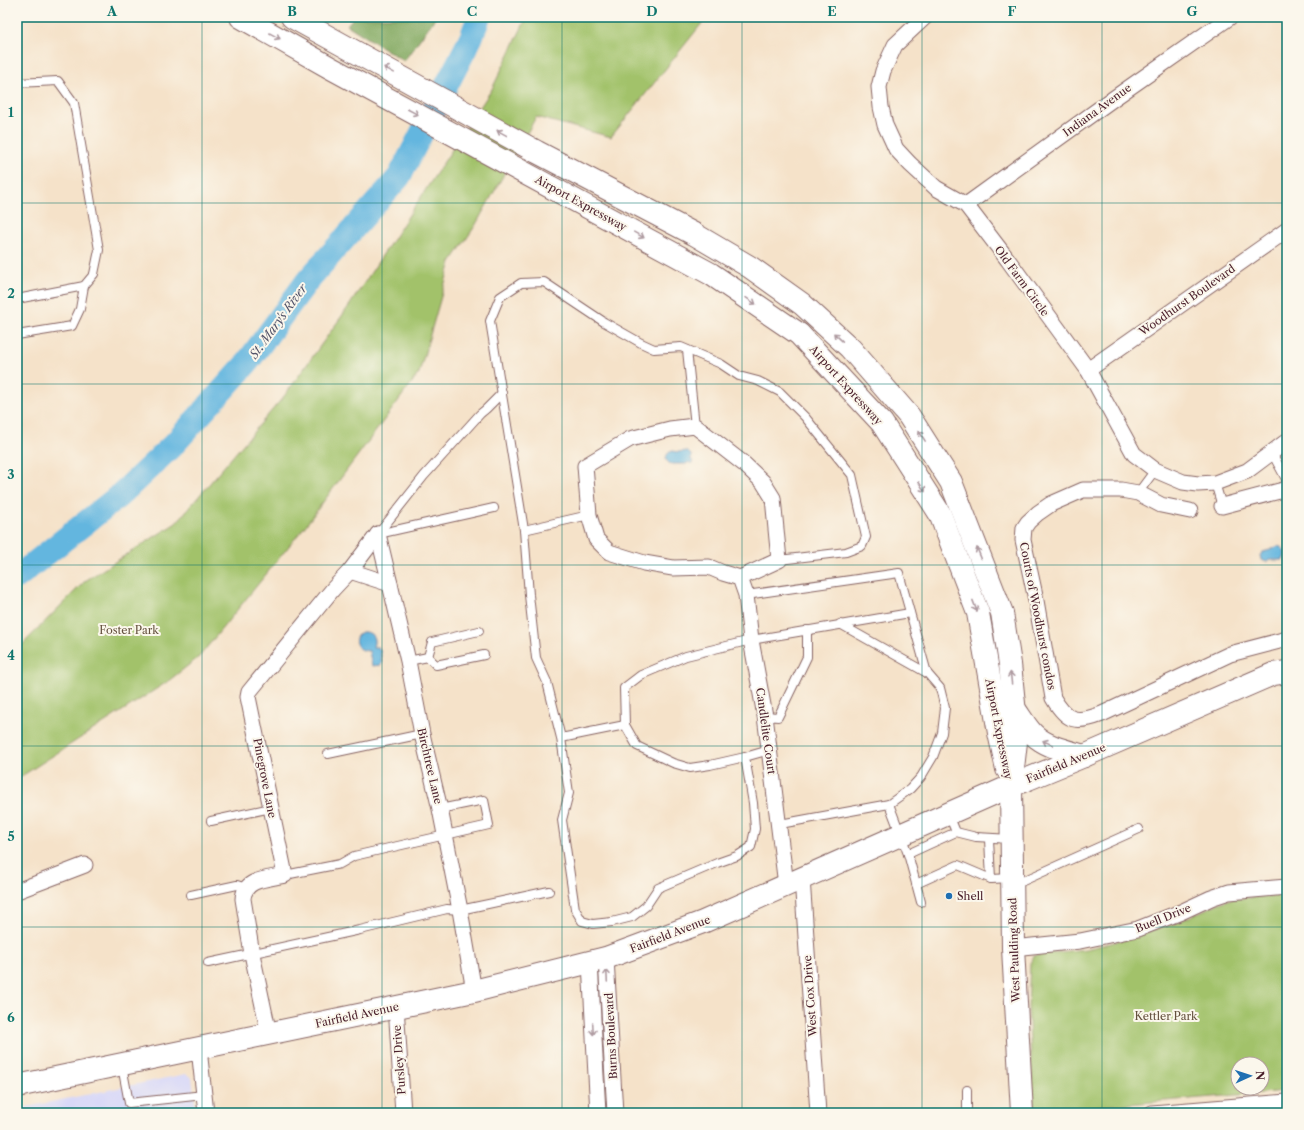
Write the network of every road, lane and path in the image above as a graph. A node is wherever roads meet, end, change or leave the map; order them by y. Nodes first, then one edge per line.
1 (241, 17) edge
2 (292, 17) edge
3 (925, 17) edge
4 (1230, 17) edge
5 (17, 83) edge
6 (966, 205) junction
7 (1287, 230) edge
8 (84, 286) junction
9 (17, 299) edge
10 (17, 335) edge
11 (687, 350) junction
12 (1088, 370) junction
13 (502, 392) junction
14 (695, 426) junction
15 (1287, 441) edge
16 (1272, 453) junction
17 (1155, 470) junction
18 (1287, 481) edge
19 (1215, 483) junction
20 (1287, 489) edge
21 (1138, 493) junction
22 (1222, 506) joint
23 (494, 508) dead end
24 (1190, 511) dead end
25 (589, 515) junction
26 (524, 530) junction
27 (378, 534) junction
28 (779, 560) junction
29 (350, 571) junction
30 (740, 578) junction
31 (390, 584) junction
32 (746, 595) junction
33 (910, 613) junction
34 (840, 624) junction
35 (807, 630) junction
36 (479, 631) dead end
37 (1287, 639) edge
38 (751, 640) junction
39 (484, 655) dead end
40 (428, 657) junction
41 (408, 661) junction
42 (928, 672) junction
43 (1287, 672) edge
44 (1014, 708) junction
45 (765, 716) junction
46 (625, 725) junction
47 (422, 734) junction
48 (561, 738) junction
49 (769, 750) junction
50 (328, 754) dead end
51 (1084, 756) junction
52 (745, 757) junction
53 (1011, 786) junction
54 (889, 804) junction
55 (271, 808) junction
56 (440, 809) junction
57 (211, 821) dead end
58 (952, 823) junction
59 (780, 824) junction
60 (1139, 830) dead end
61 (445, 835) junction
62 (989, 839) junction
63 (1012, 839) junction
64 (904, 845) junction
65 (85, 865) dead end
66 (285, 875) junction
67 (991, 879) junction
68 (794, 881) junction
69 (1012, 882) junction
70 (916, 884) junction
71 (1287, 887) edge
72 (246, 888) junction
73 (17, 891) edge
74 (549, 891) dead end
75 (192, 895) dead end
76 (921, 902) dead end
77 (460, 910) junction
78 (1013, 948) junction
79 (252, 954) junction
80 (598, 960) junction
81 (208, 963) dead end
82 (474, 990) junction
83 (396, 1006) junction
84 (269, 1034) junction
85 (199, 1049) junction
86 (121, 1065) junction
87 (17, 1086) edge
88 (966, 1090) dead end
89 (204, 1095) junction
90 (1287, 1102) edge
91 (206, 1113) edge
92 (403, 1113) edge
93 (598, 1113) edge
94 (615, 1113) edge
95 (818, 1113) edge
96 (967, 1113) edge
97 (1022, 1113) edge
98 (1152, 1113) edge

1 -> 53 main road, Airport Expressway
44 -> 2 main road, Airport Expressway
3 - 6 street, Old Farm Circle
4 - 6 street, Indiana Avenue
5 - 8 lane
6 - 12 street, Old Farm Circle
7 - 12 street, Woodhurst Boulevard
8 - 9 lane
8 - 10 lane
11 - 13 lane
11 - 14 lane
11 - 28 lane
12 - 17 street, Old Farm Circle
13 - 26 lane
13 - 27 lane
14 - 25 street
14 - 28 street
15 - 16 street, Old Farm Circle
16 - 18 lane
16 - 19 street, Old Farm Circle
17 - 19 street, Old Farm Circle
17 - 21 lane
19 - 22 lane
20 - 22 street
21 - 24 street, Courts of Woodhurst condos
21 - 37 street, Courts of Woodhurst condos
23 - 27 lane
25 - 26 lane
25 - 30 street
26 - 48 lane
27 - 29 street, Pinegrove Lane
27 - 31 street, Birchtree Lane
28 - 30 street
29 - 31 street
29 - 55 street, Pinegrove Lane
30 - 32 street, Candlelite Court
31 - 41 street, Birchtree Lane
32 - 33 lane
32 - 38 street, Candlelite Court
33 - 34 lane
33 - 42 lane
34 - 35 lane
34 - 42 lane
35 - 38 lane
35 - 45 lane
36 - 40 lane
38 - 45 street, Candlelite Court
38 - 46 lane
39 - 40 lane
40 - 41 lane
41 - 47 street, Birchtree Lane
42 - 54 lane
43 - 51 main road, Fairfield Avenue
51 -> 44 main road
44 - 53 main road, Airport Expressway
45 - 49 street, Candlelite Court
46 - 48 lane
46 - 52 lane
47 - 50 lane
47 - 56 street, Birchtree Lane
48 - 52 lane
49 - 52 lane
49 - 59 street, Candlelite Court
51 - 53 main road, Fairfield Avenue
53 - 58 main road, Fairfield Avenue
53 - 63 main road, West Paulding Road
54 - 59 lane
54 - 64 lane
55 - 57 lane
55 - 66 street, Pinegrove Lane
56 - 61 street, Birchtree Lane
56 - 61 lane
58 - 62 lane
58 - 64 main road, Fairfield Avenue
58 - 64 lane
59 - 68 street, Candlelite Court
60 - 69 lane
61 - 66 lane
61 - 77 street, Birchtree Lane
62 - 63 lane
62 - 67 lane
63 - 69 main road, West Paulding Road
64 - 68 main road, Fairfield Avenue
64 - 70 lane
65 - 73 street
66 - 72 street
67 - 69 lane
67 - 70 lane
68 - 80 main road, Fairfield Avenue
68 - 95 street, West Cox Drive
69 - 78 main road, West Paulding Road
70 - 76 lane
71 - 78 street, Buell Drive
72 - 75 lane
72 - 79 street
74 - 77 lane
77 - 79 lane
77 - 82 street, Birchtree Lane
78 - 97 main road, West Paulding Road
79 - 81 lane
79 - 84 street
80 - 82 main road, Fairfield Avenue
80 -> 93 street, Burns Boulevard
94 -> 80 street, Burns Boulevard
82 - 83 main road, Fairfield Avenue
83 - 84 main road, Fairfield Avenue
83 - 92 street, Pursley Drive
84 - 85 main road, Fairfield Avenue
85 - 86 main road, Fairfield Avenue
85 - 89 street
86 - 87 main road, Fairfield Avenue
86 - 89 lane
88 - 96 lane
89 - 91 street
90 - 98 street

